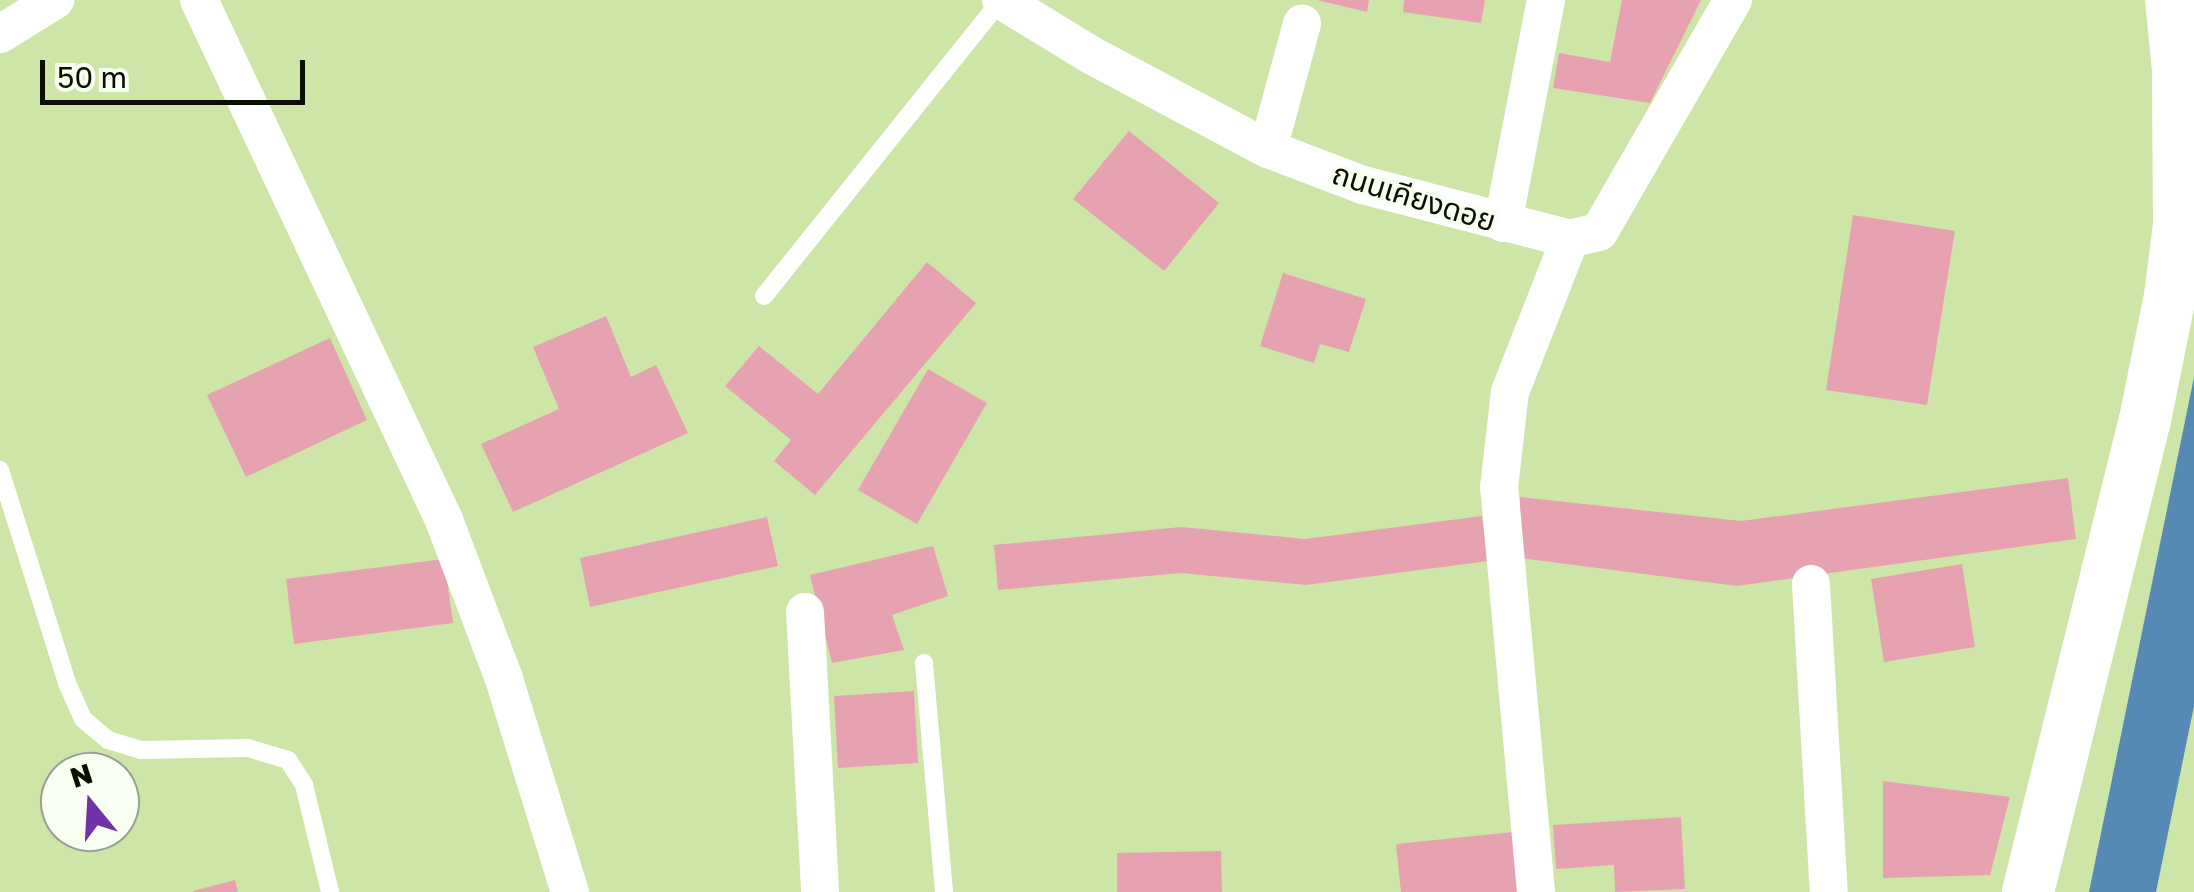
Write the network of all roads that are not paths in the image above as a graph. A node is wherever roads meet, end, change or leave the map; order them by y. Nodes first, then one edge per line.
1 (55, 0) edge
2 (199, 0) edge
3 (1001, 0) edge
4 (1546, 0) edge
5 (1733, 0) edge
6 (2171, 0) edge
7 (1302, 24) dead end
8 (0, 34) edge
9 (1268, 149) junction
10 (1502, 224) junction
11 (1570, 239) junction
12 (764, 296) dead end
13 (0, 470) edge
14 (1811, 584) dead end
15 (805, 612) dead end
16 (924, 663) dead end
17 (330, 892) edge
18 (570, 892) edge
19 (820, 892) edge
20 (944, 892) edge
21 (1536, 892) edge
22 (1829, 892) edge
23 (2028, 892) edge

1 - 8 street
2 - 18 street
3 - 9 street, ถนนเคียงดอย
3 - 12 lane
4 - 10 street
5 - 11 street
6 - 23 main road
7 - 9 street
9 - 10 street, ถนนเคียงดอย
10 - 11 street, ถนนเคียงดอย
11 - 21 street
13 - 17 lane
14 - 22 street
15 - 19 street
16 - 20 lane

